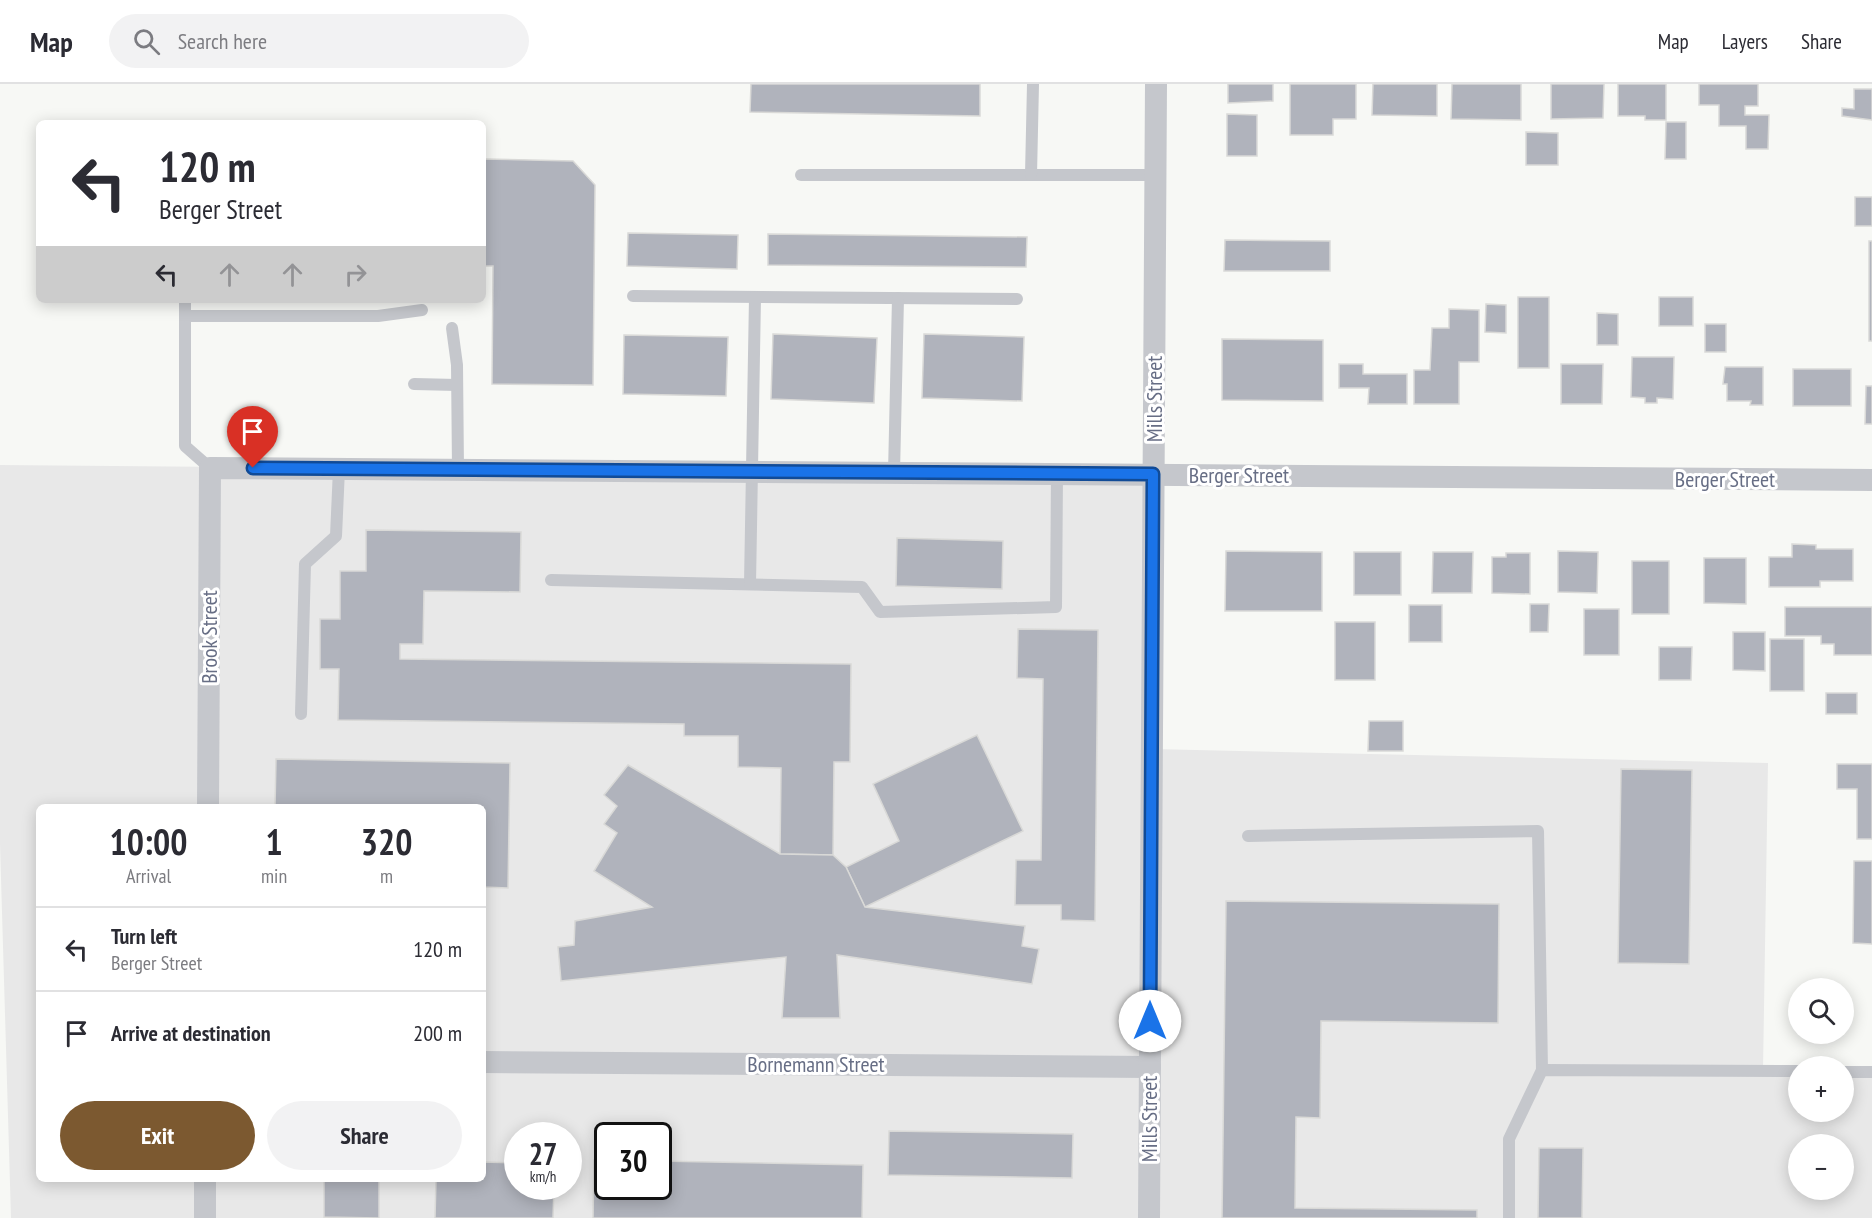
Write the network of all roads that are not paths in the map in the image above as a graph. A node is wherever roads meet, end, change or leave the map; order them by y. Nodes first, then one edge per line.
1 (1033, 84) edge
2 (1156, 84) edge
3 (801, 175) dead end
4 (1032, 175) junction
5 (1155, 175) junction
6 (633, 296) dead end
7 (755, 297) junction
8 (898, 298) junction
9 (1017, 299) dead end
10 (185, 303) edge
11 (422, 310) dead end
12 (185, 316) junction
13 (452, 328) dead end
14 (414, 384) dead end
15 (457, 385) junction
16 (210, 468) junction
17 (339, 469) junction
18 (458, 470) junction
19 (752, 472) junction
20 (894, 473) junction
21 (1057, 474) junction
22 (1153, 474) junction
23 (1872, 480) edge
24 (550, 580) dead end
25 (750, 584) junction
26 (301, 714) dead end
27 (208, 804) edge
28 (1248, 836) dead end
29 (486, 1062) edge
30 (1150, 1067) junction
31 (1542, 1070) junction
32 (1788, 1071) edge
33 (1854, 1072) edge
34 (1872, 1072) edge
35 (205, 1182) edge
36 (205, 1218) edge
37 (1149, 1218) edge
38 (1509, 1218) edge

1 - 4 lane
2 - 5 street, Mills Street
3 - 4 lane
4 - 5 lane
5 - 22 street, Mills Street
6 - 7 lane
7 - 8 lane
7 - 19 lane
8 - 9 lane
8 - 20 lane
10 - 12 lane
11 - 12 lane
12 - 16 lane
13 - 15 lane
14 - 15 lane
15 - 18 lane
16 - 17 street, Berger Street
16 - 27 street, Brook Street
17 - 18 street, Berger Street
17 - 26 lane
18 - 19 street, Berger Street
19 - 20 street, Berger Street
19 - 25 lane
20 - 21 street, Berger Street
21 - 22 street, Berger Street
21 - 25 lane
22 - 23 street, Berger Street
22 - 30 street, Mills Street
24 - 25 lane
28 - 31 lane
29 - 30 street, Bornemann Street
30 - 37 street, Mills Street
31 - 32 lane
31 - 38 lane
33 - 34 lane
35 - 36 street

